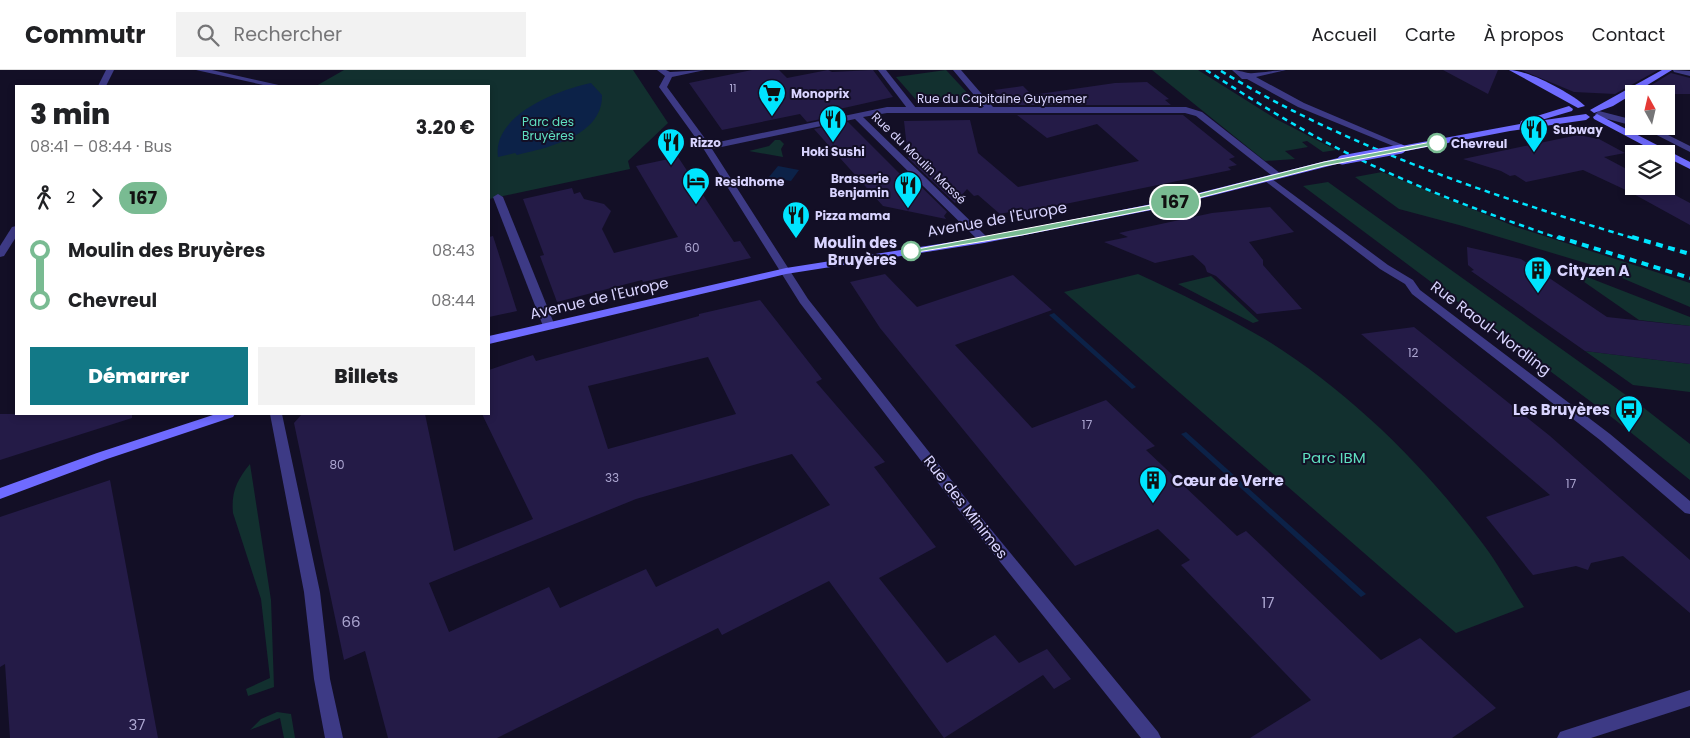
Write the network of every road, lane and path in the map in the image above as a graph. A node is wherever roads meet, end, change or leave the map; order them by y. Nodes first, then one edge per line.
1 (110, 70) edge
2 (200, 70) edge
3 (701, 70) edge
4 (882, 70) edge
5 (957, 70) edge
6 (1236, 70) edge
7 (1282, 70) edge
8 (1513, 70) edge
9 (1668, 70) edge
10 (1677, 70) edge
11 (665, 72) edge
12 (1690, 74) edge
13 (1245, 76) junction
14 (102, 85) edge
15 (273, 85) edge
16 (1581, 106) junction
17 (1569, 108) junction
18 (913, 110) junction
19 (990, 110) junction
20 (1593, 115) junction
21 (857, 116) junction
22 (1625, 121) edge
23 (1510, 128) junction
24 (1661, 135) edge
25 (1632, 145) edge
26 (707, 148) junction
27 (1403, 149) junction
28 (1690, 149) edge
29 (1675, 166) edge
30 (1690, 166) edge
31 (1690, 174) edge
32 (1273, 177) junction
33 (498, 197) dead end
34 (15, 231) edge
35 (984, 240) junction
36 (0, 254) edge
37 (786, 271) junction
38 (549, 326) junction
39 (490, 340) edge
40 (226, 415) edge
41 (276, 415) edge
42 (0, 494) edge
43 (1690, 509) edge
44 (1690, 698) edge
45 (334, 738) edge
46 (1152, 738) edge
47 (1566, 738) edge

1 - 14 street
2 - 15 street
3 - 11 street
4 - 18 street
5 - 19 street
6 - 13 street
7 - 13 street
8 - 16 main road
8 - 17 main road
9 - 20 main road, Avenue de l'Europe
10 - 12 street
11 - 26 street, Rue des Minimes
13 - 27 street
16 - 17 main road, Avenue de l'Europe
16 - 20 main road
17 - 20 main road
17 - 23 main road, Avenue de l'Europe
18 - 19 street, Rue du Capitaine Guynemer
18 - 21 street, Rue du Capitaine Guynemer
19 - 32 street, Rue du Capitaine Guynemer
20 - 22 street
20 - 23 main road, Avenue de l'Europe
20 - 25 main road
20 - 30 main road
21 - 26 street, Rue du Capitaine Guynemer
21 - 35 street, Rue du Moulin Massé
23 - 27 main road, Avenue de l'Europe
24 - 28 street
26 - 37 street, Rue des Minimes
27 - 32 main road, Avenue de l'Europe, bridge
29 - 31 main road
32 - 35 main road, Avenue de l'Europe
32 - 43 street, Rue Raoul-Nordling
33 - 38 street
34 - 36 street
35 - 37 main road, Avenue de l'Europe
37 - 38 main road, Avenue de l'Europe
37 - 46 street, Rue des Minimes
38 - 39 main road, Avenue de l'Europe
40 - 42 main road
41 - 45 street
44 - 47 street

